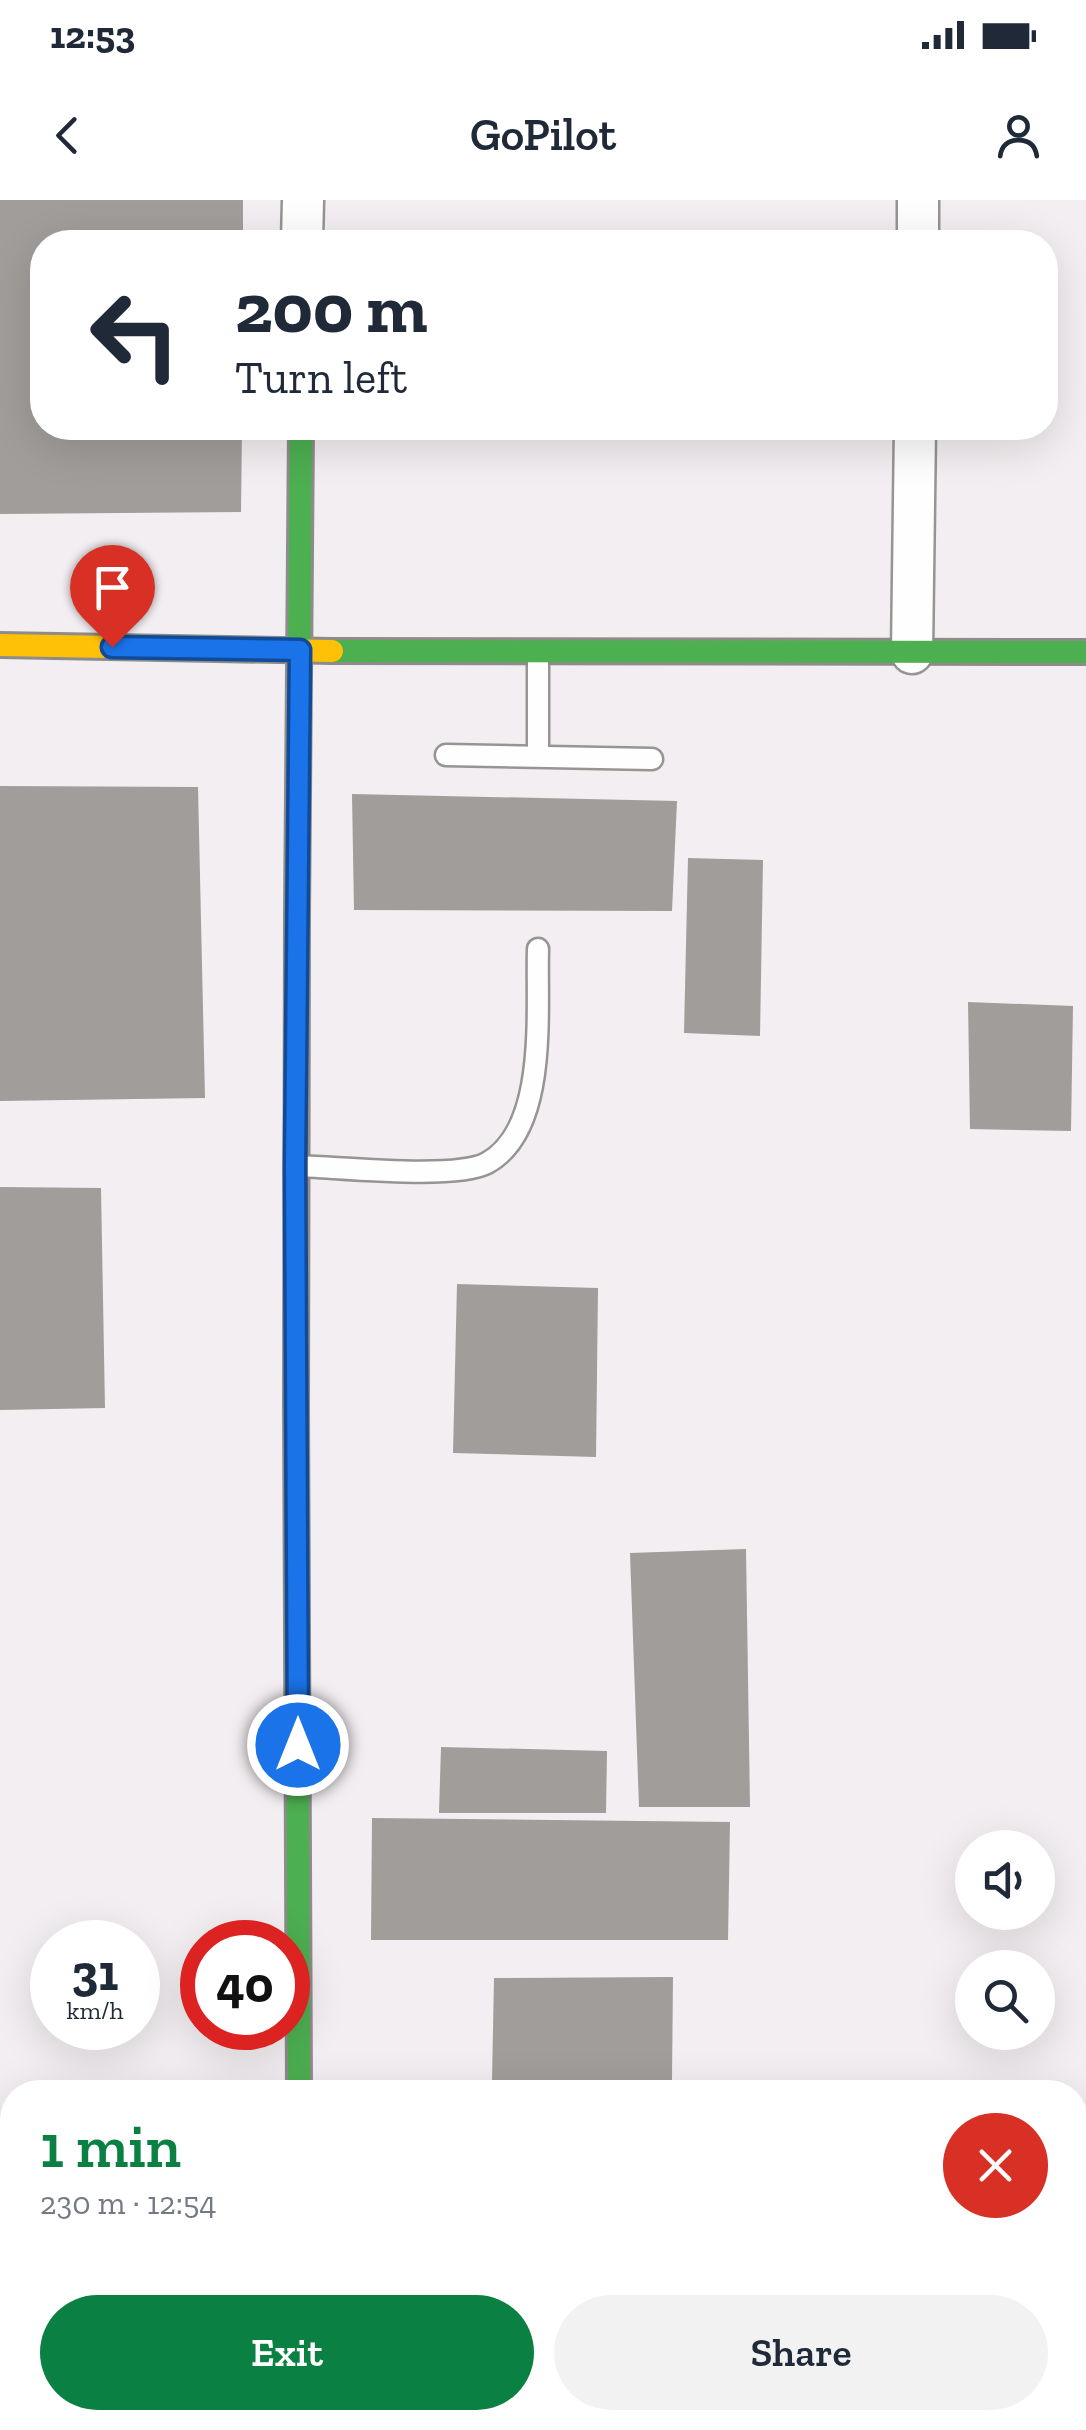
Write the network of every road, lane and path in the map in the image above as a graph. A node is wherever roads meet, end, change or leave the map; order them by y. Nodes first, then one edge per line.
1 (302, 200) edge
2 (918, 200) edge
3 (302, 230) edge
4 (918, 230) edge
5 (301, 440) edge
6 (915, 440) edge
7 (0, 644) edge
8 (300, 650) junction
9 (538, 651) junction
10 (1086, 652) edge
11 (912, 653) junction
12 (446, 755) dead end
13 (538, 756) junction
14 (652, 758) dead end
15 (538, 949) dead end
16 (295, 1166) junction
17 (300, 2080) edge

1 - 3 street
2 - 4 street
5 - 8 street
6 - 11 street
7 - 8 street
8 - 9 street
8 - 16 street
9 - 11 street
9 - 13 lane
10 - 11 street
12 - 13 lane
13 - 14 lane
15 - 16 lane
16 - 17 street

